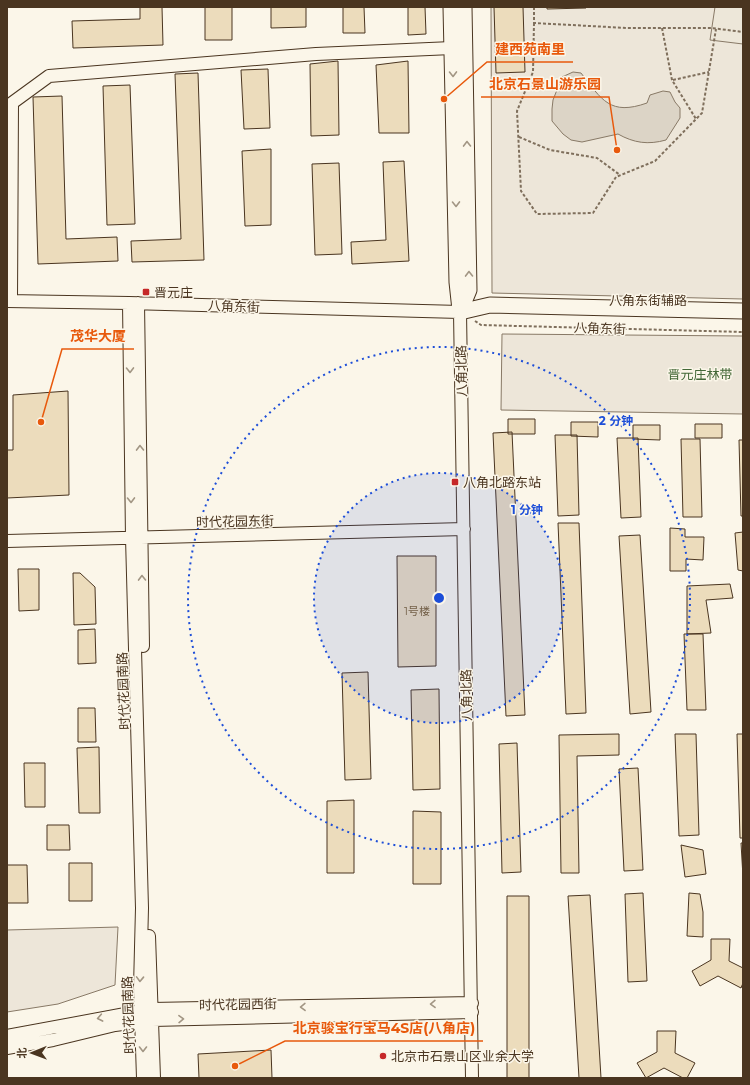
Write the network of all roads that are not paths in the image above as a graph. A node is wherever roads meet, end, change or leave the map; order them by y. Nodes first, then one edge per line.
1 (451, 7) edge
2 (464, 7) edge
3 (452, 48) junction
4 (9, 102) edge
5 (9, 301) edge
6 (743, 302) edge
7 (134, 303) junction
8 (554, 306) junction
9 (743, 311) edge
10 (460, 312) junction
11 (743, 320) edge
12 (464, 530) junction
13 (137, 538) junction
14 (7, 542) edge
15 (472, 1008) junction
16 (147, 1015) junction
17 (7, 1036) edge
18 (7, 1048) edge
19 (143, 1078) edge
20 (154, 1078) edge
21 (472, 1078) edge

1 - 3 main road, 八角北路
10 -> 2 main road, 八角北路
3 - 4 street
3 -> 10 main road, 八角北路
4 - 5 street
5 - 7 street, 八角东街
6 - 8 main road, 八角东街辅路
7 - 10 street, 八角东街
7 - 13 street, 时代花园南路
8 - 9 main road, 八角东街
8 - 10 main road, 八角东街
10 - 11 main road, 八角东街
10 - 12 street, 八角北路
12 - 13 street, 时代花园东街
12 - 15 street, 八角北路
13 - 14 street, 时代花园东街
13 - 16 street, 时代花园南路
15 - 16 street, 时代花园西街
15 - 21 street, 八角北路
16 -> 17 street, 时代花园西街
16 - 18 street, 时代花园西街
16 -> 19 street, 时代花园南路
16 - 20 street, 时代花园南路

